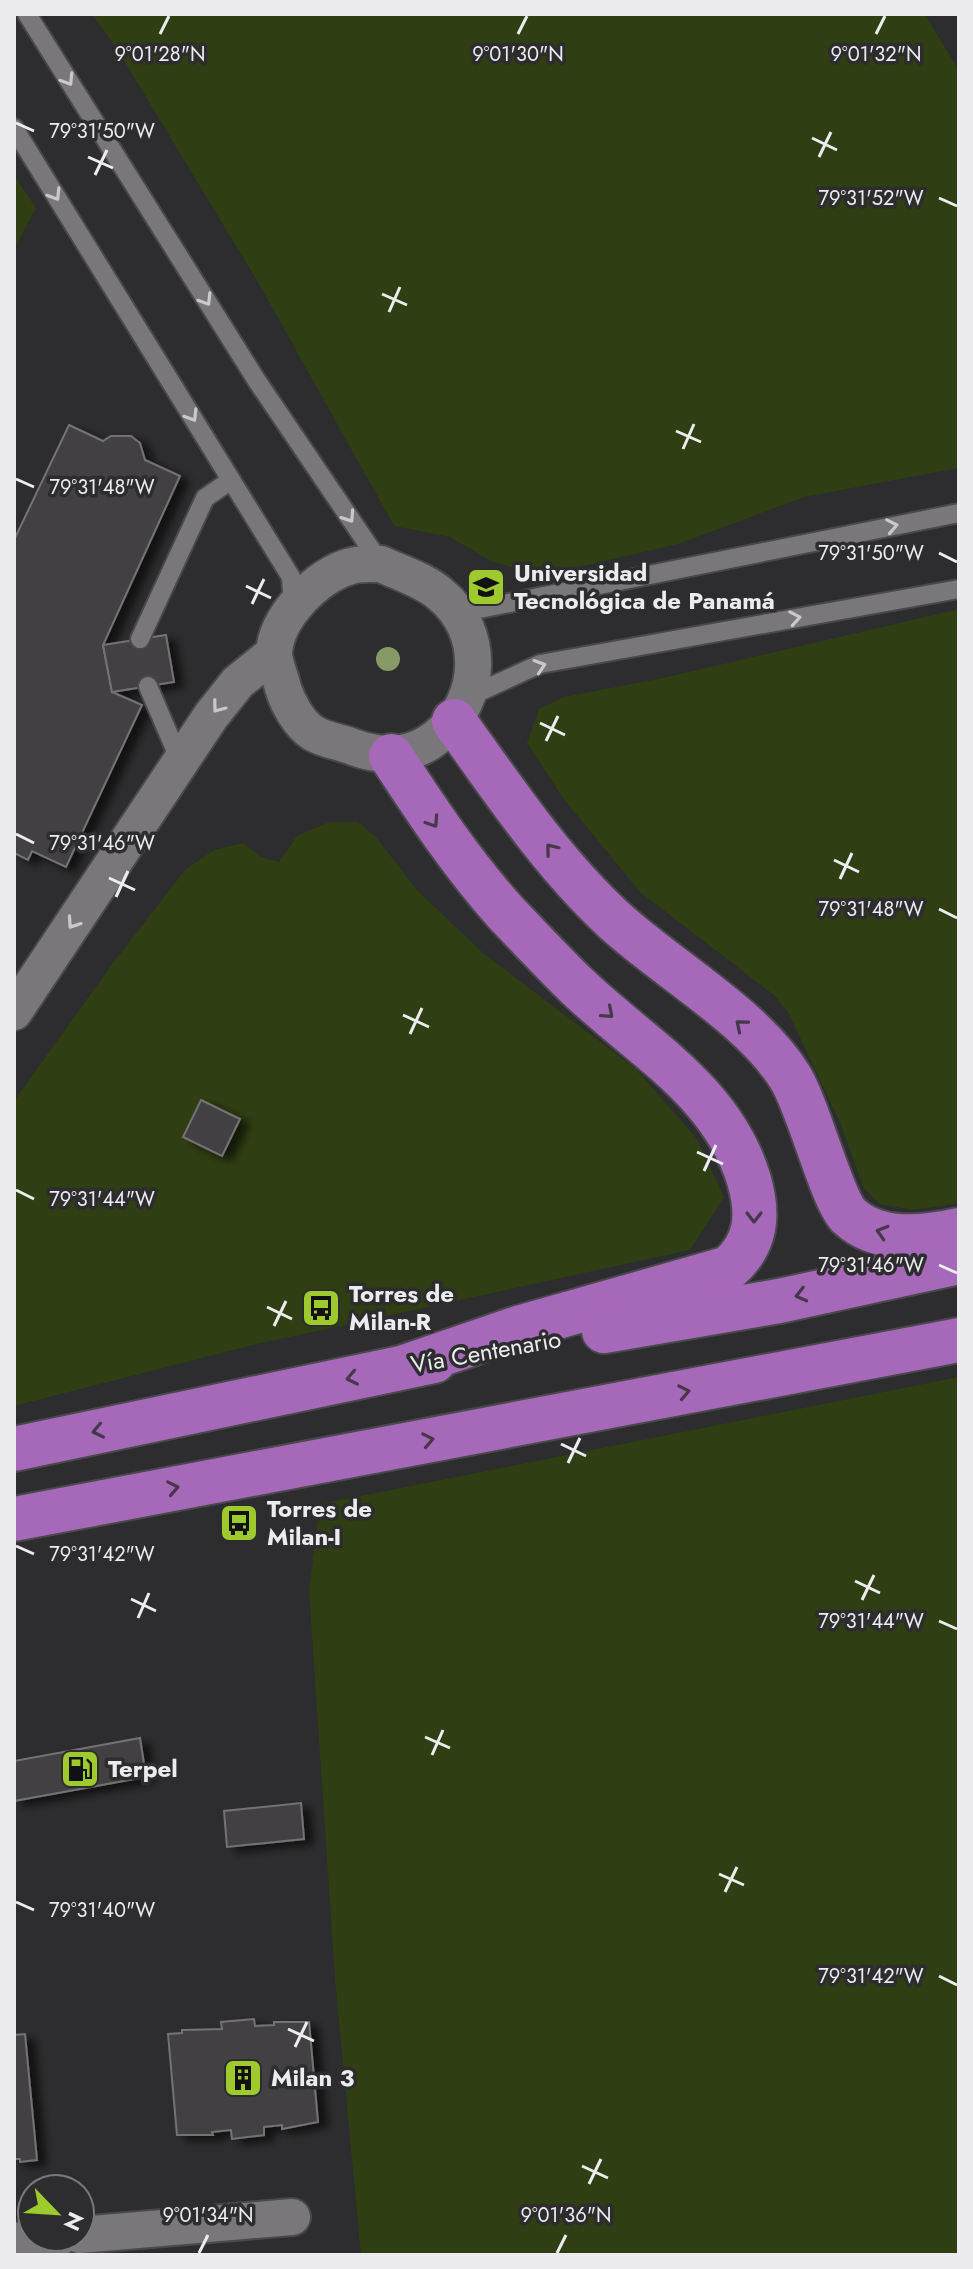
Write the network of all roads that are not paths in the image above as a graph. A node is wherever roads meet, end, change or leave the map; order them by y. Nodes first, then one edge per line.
1 (27, 14) edge
2 (14, 128) edge
3 (231, 480) junction
4 (959, 513) edge
5 (381, 564) junction
6 (959, 589) edge
7 (293, 608) junction
8 (459, 613) junction
9 (140, 639) dead end
10 (274, 653) junction
11 (148, 686) dead end
12 (461, 709) junction
13 (391, 756) junction
14 (181, 763) junction
15 (14, 1012) edge
16 (959, 1230) edge
17 (959, 1262) edge
18 (959, 1340) edge
19 (407, 1366) junction
20 (14, 1449) edge
21 (14, 1519) edge
22 (292, 2217) dead end
23 (96, 2234) edge

1 -> 5 lane
2 -> 3 lane
3 - 7 lane
3 - 9 lane
8 -> 4 lane
5 - 7 street
5 - 8 street
12 -> 6 lane
7 - 10 street
8 - 12 street
10 - 13 street
10 -> 14 street
11 - 14 lane
12 - 13 street
16 -> 12 highway
13 -> 19 highway
14 -> 15 street
17 -> 19 highway, Vía Centenario
21 -> 18 highway
19 -> 20 highway, Vía Centenario
22 - 23 street

